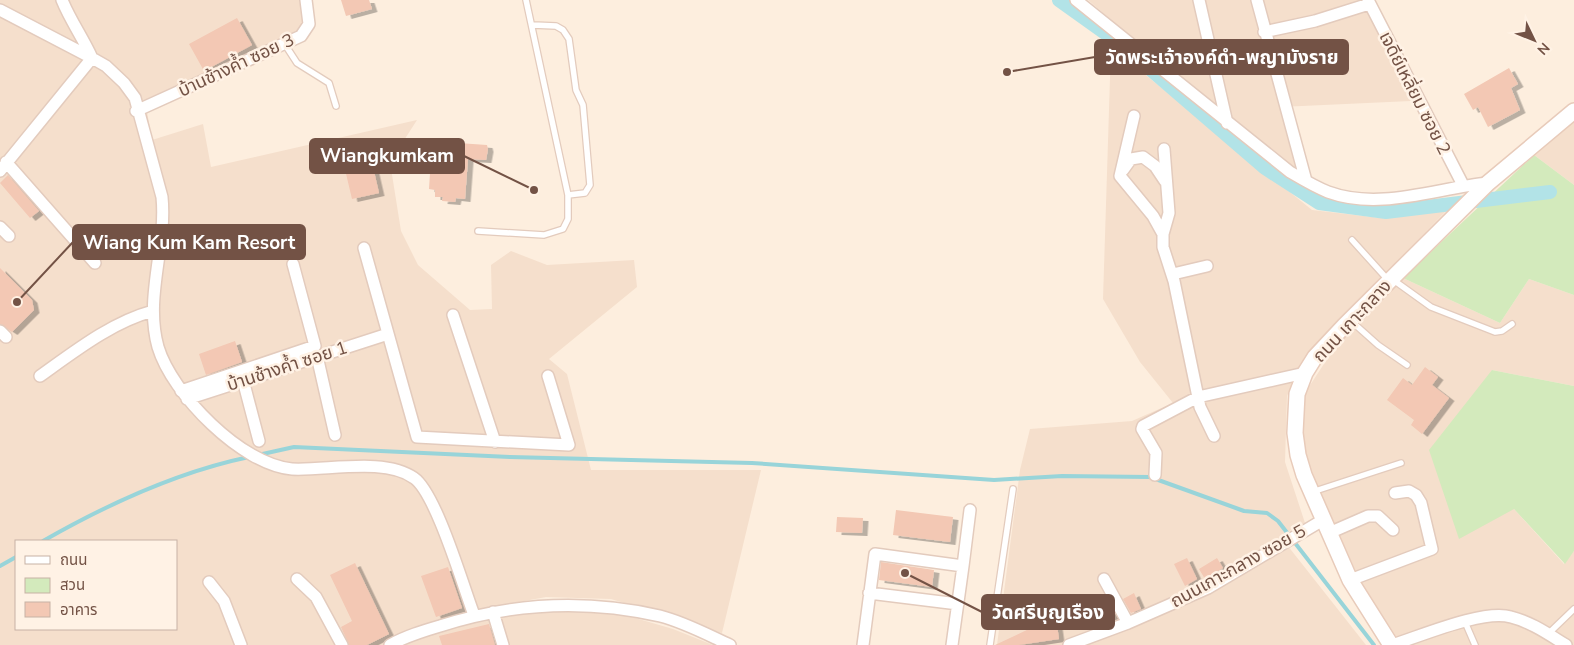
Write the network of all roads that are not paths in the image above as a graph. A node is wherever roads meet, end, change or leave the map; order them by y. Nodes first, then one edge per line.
1 (62, 0) edge
2 (306, 0) edge
3 (526, 0) edge
4 (1076, 0) edge
5 (1199, 0) edge
6 (1256, 0) edge
7 (1368, 2) edge
8 (0, 10) edge
9 (533, 25) junction
10 (1264, 32) junction
11 (284, 43) junction
12 (92, 58) junction
13 (336, 106) dead end
14 (136, 111) junction
15 (1574, 111) edge
16 (1134, 116) dead end
17 (1227, 123) junction
18 (1164, 149) dead end
19 (3, 167) edge
20 (1122, 171) junction
21 (1306, 181) junction
22 (1488, 183) junction
23 (1167, 184) junction
24 (1463, 185) junction
25 (568, 195) junction
26 (0, 226) edge
27 (478, 231) dead end
28 (1163, 234) junction
29 (9, 236) dead end
30 (1352, 240) dead end
31 (364, 248) dead end
32 (95, 263) dead end
33 (293, 264) dead end
34 (1207, 266) dead end
35 (1173, 274) junction
36 (1390, 280) junction
37 (153, 311) junction
38 (453, 315) dead end
39 (1350, 320) junction
40 (1512, 324) dead end
41 (388, 334) junction
42 (317, 356) junction
43 (1407, 365) dead end
44 (1305, 374) junction
45 (40, 376) dead end
46 (548, 376) dead end
47 (243, 380) junction
48 (184, 395) junction
49 (1198, 397) junction
50 (335, 435) dead end
51 (1214, 436) dead end
52 (259, 440) dead end
53 (496, 442) junction
54 (1401, 463) dead end
55 (1155, 475) dead end
56 (1013, 489) dead end
57 (1312, 492) junction
58 (1395, 494) dead end
59 (970, 510) dead end
60 (1321, 526) junction
61 (1393, 530) dead end
62 (963, 566) junction
63 (297, 579) dead end
64 (1104, 579) dead end
65 (1350, 580) junction
66 (209, 582) dead end
67 (870, 593) junction
68 (958, 604) junction
69 (1574, 608) edge
70 (493, 612) junction
71 (474, 615) junction
72 (1465, 622) junction
73 (1128, 624) junction
74 (1548, 634) junction
75 (719, 642) edge
76 (1091, 642) edge
77 (241, 645) edge
78 (342, 645) edge
79 (390, 645) edge
80 (503, 645) edge
81 (730, 645) edge
82 (863, 645) edge
83 (952, 645) edge
84 (990, 645) edge
85 (1070, 645) edge
86 (1392, 645) edge
87 (1475, 645) edge
88 (1566, 645) edge

1 - 12 street
2 - 11 street, บ้านช้างค้ำ ซอย 3
3 - 9 lane
4 - 17 street
5 - 17 street
6 - 10 street
7 - 10 street
7 - 24 street, เจดีย์เหลี่ยม ซอย 2
8 - 12 street
9 - 25 lane
9 - 25 lane
10 - 21 street
11 - 13 lane
11 - 14 street, บ้านช้างค้ำ ซอย 3
12 - 14 street
12 - 19 street
14 - 37 street
15 - 22 street, ถนน เกาะกลาง
16 - 20 street
17 - 21 street
18 - 23 street
19 - 32 street
20 - 23 street
20 - 28 street
21 - 24 street
22 - 24 street
22 - 36 street, ถนน เกาะกลาง
23 - 28 street
25 - 27 lane
26 - 29 street
28 - 35 street
30 - 36 lane
31 - 41 street
33 - 48 street
34 - 35 street
35 - 49 street
36 - 39 street, ถนน เกาะกลาง
36 - 40 lane
37 - 45 street
37 - 48 street
38 - 53 street
39 - 43 lane
39 - 44 street, ถนน เกาะกลาง
41 - 42 street, บ้านช้างค้ำ ซอย 1
41 - 53 street
42 - 47 street, บ้านช้างค้ำ ซอย 1
42 - 50 street
44 - 49 street
44 - 57 street, ถนน เกาะกลาง
46 - 53 street
47 - 48 street, บ้านช้างค้ำ ซอย 1
47 - 52 street
48 - 71 street
49 - 51 street
49 - 55 street
54 - 57 lane
56 - 84 lane
57 - 60 street, ถนน เกาะกลาง
58 - 65 street
59 - 62 street
60 - 61 street, ถนนเกาะกลาง ซอย 5
60 - 65 street, ถนน เกาะกลาง
60 - 73 street, ถนนเกาะกลาง ซอย 5
62 - 67 street
62 - 68 street
63 - 78 street
64 - 73 street
65 - 86 street, ถนน เกาะกลาง
66 - 77 street
67 - 68 street
67 - 82 street
68 - 83 street
69 - 74 lane
70 - 71 street
70 - 75 street
70 - 80 street
71 - 79 street
72 - 74 street
72 - 86 street
72 - 87 lane
73 - 76 street, ถนนเกาะกลาง ซอย 5
74 - 88 street
75 - 81 street
76 - 85 street, ถนนเกาะกลาง ซอย 5

